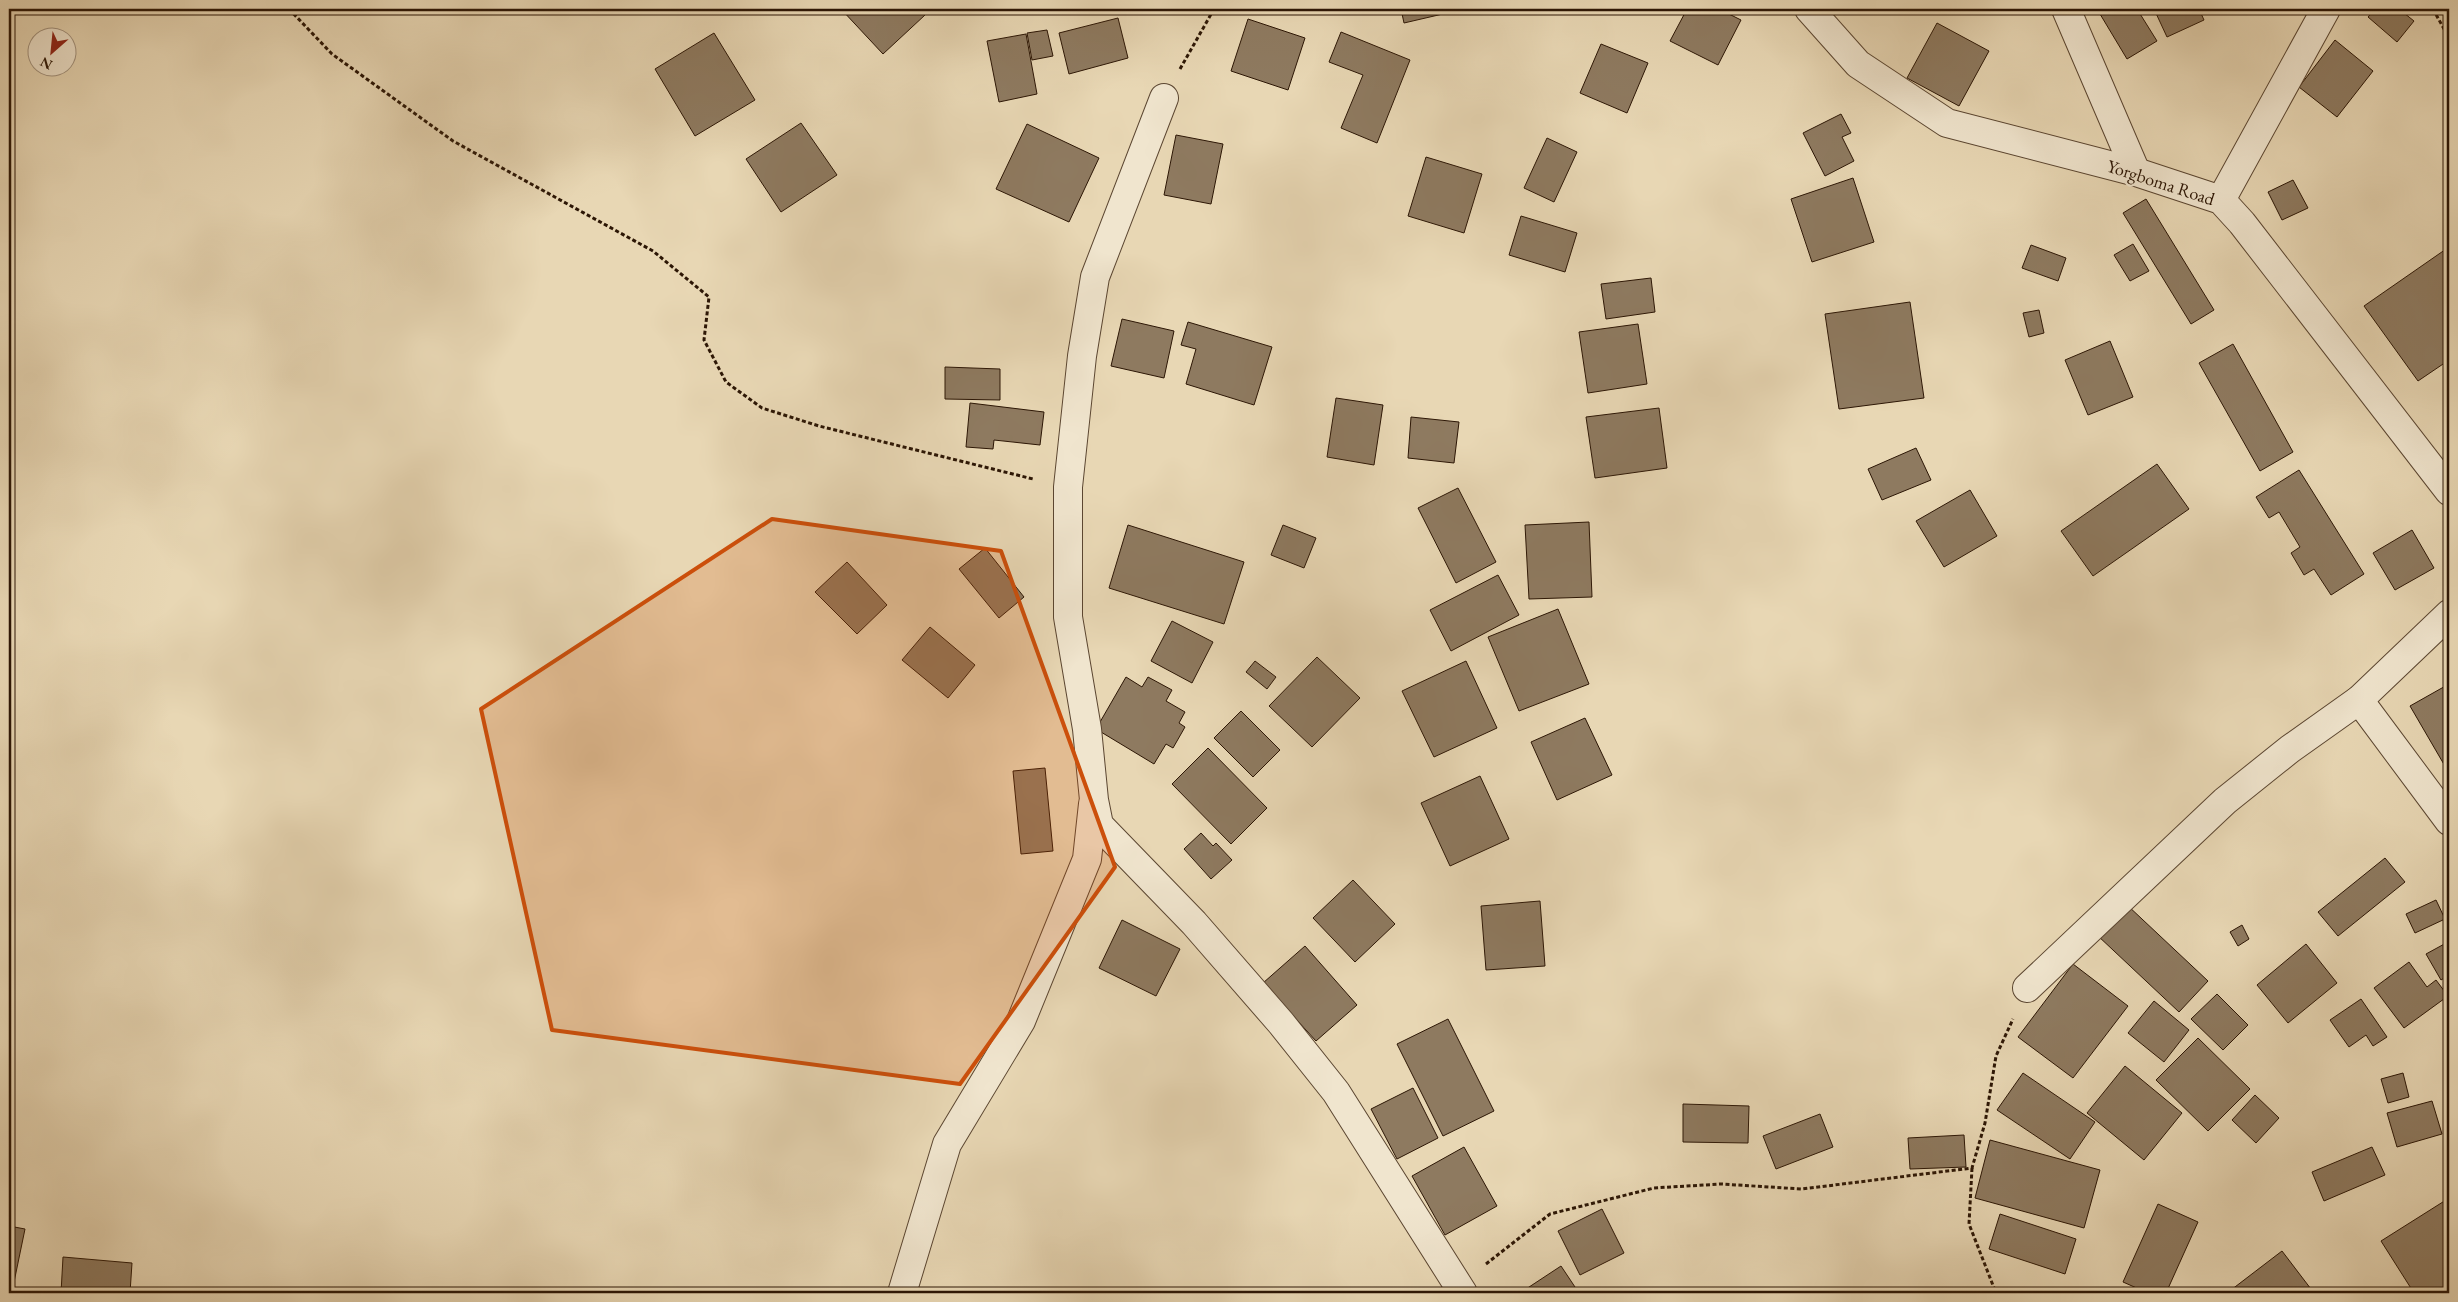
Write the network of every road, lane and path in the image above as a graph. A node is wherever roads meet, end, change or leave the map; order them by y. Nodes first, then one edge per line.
1 (289, 9) edge
2 (1214, 9) edge
3 (1809, 9) edge
4 (2066, 9) edge
5 (2326, 9) edge
6 (2433, 9) edge
7 (2449, 38) edge
8 (1164, 98) joint
9 (2136, 172) junction
10 (2221, 200) junction
11 (1068, 487) junction
12 (2449, 491) edge
13 (2449, 614) edge
14 (2359, 700) junction
15 (1094, 800) junction
16 (2449, 822) edge
17 (2027, 988) joint
18 (1972, 1168) junction
19 (1461, 1290) edge
20 (902, 1293) edge
21 (1996, 1293) edge

1 - 11 path
2 - 8 path
3 - 9 street, Yorgboma Road
4 - 9 street
5 - 10 street
6 - 7 path
8 - 11 street
9 - 10 street, Yorgboma Road
10 - 12 street, Yorgboma Road
11 - 15 street
13 - 14 street
14 - 16 street
14 - 17 street
15 - 19 street
15 - 20 street
17 - 18 path
18 - 19 path
18 - 21 path

